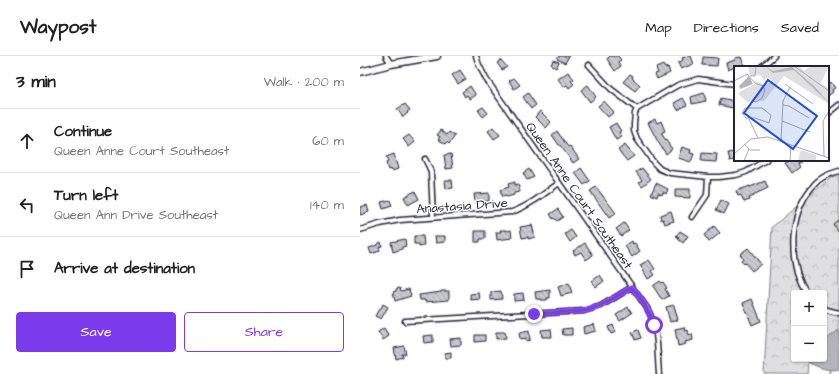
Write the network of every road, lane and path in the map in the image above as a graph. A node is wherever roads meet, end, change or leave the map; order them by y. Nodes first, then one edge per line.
1 (386, 56) edge
2 (437, 56) edge
3 (476, 56) edge
4 (774, 56) edge
5 (391, 64) junction
6 (589, 65) dead end
7 (762, 66) edge
8 (360, 72) edge
9 (734, 84) edge
10 (839, 106) edge
11 (637, 109) junction
12 (829, 113) edge
13 (425, 159) dead end
14 (764, 161) edge
15 (839, 171) edge
16 (708, 177) junction
17 (559, 183) junction
18 (434, 217) junction
19 (692, 217) dead end
20 (360, 230) edge
21 (632, 287) junction
22 (805, 290) edge
23 (827, 310) edge
24 (839, 313) edge
25 (405, 321) dead end
26 (659, 374) edge

1 - 5 street
2 - 5 street
3 - 17 street, Queen Anne Court Southeast
4 - 7 street
5 - 8 street
6 - 11 street
9 - 11 street
10 - 12 street
11 - 16 street
13 - 18 street
14 - 16 street
15 - 22 street
16 - 19 street
17 - 18 street, Anastasia Drive
17 - 21 street, Queen Anne Court Southeast
18 - 20 street, Anastasia Drive
21 - 25 street
21 - 26 street, Queen Anne Court Southeast
23 - 24 street

